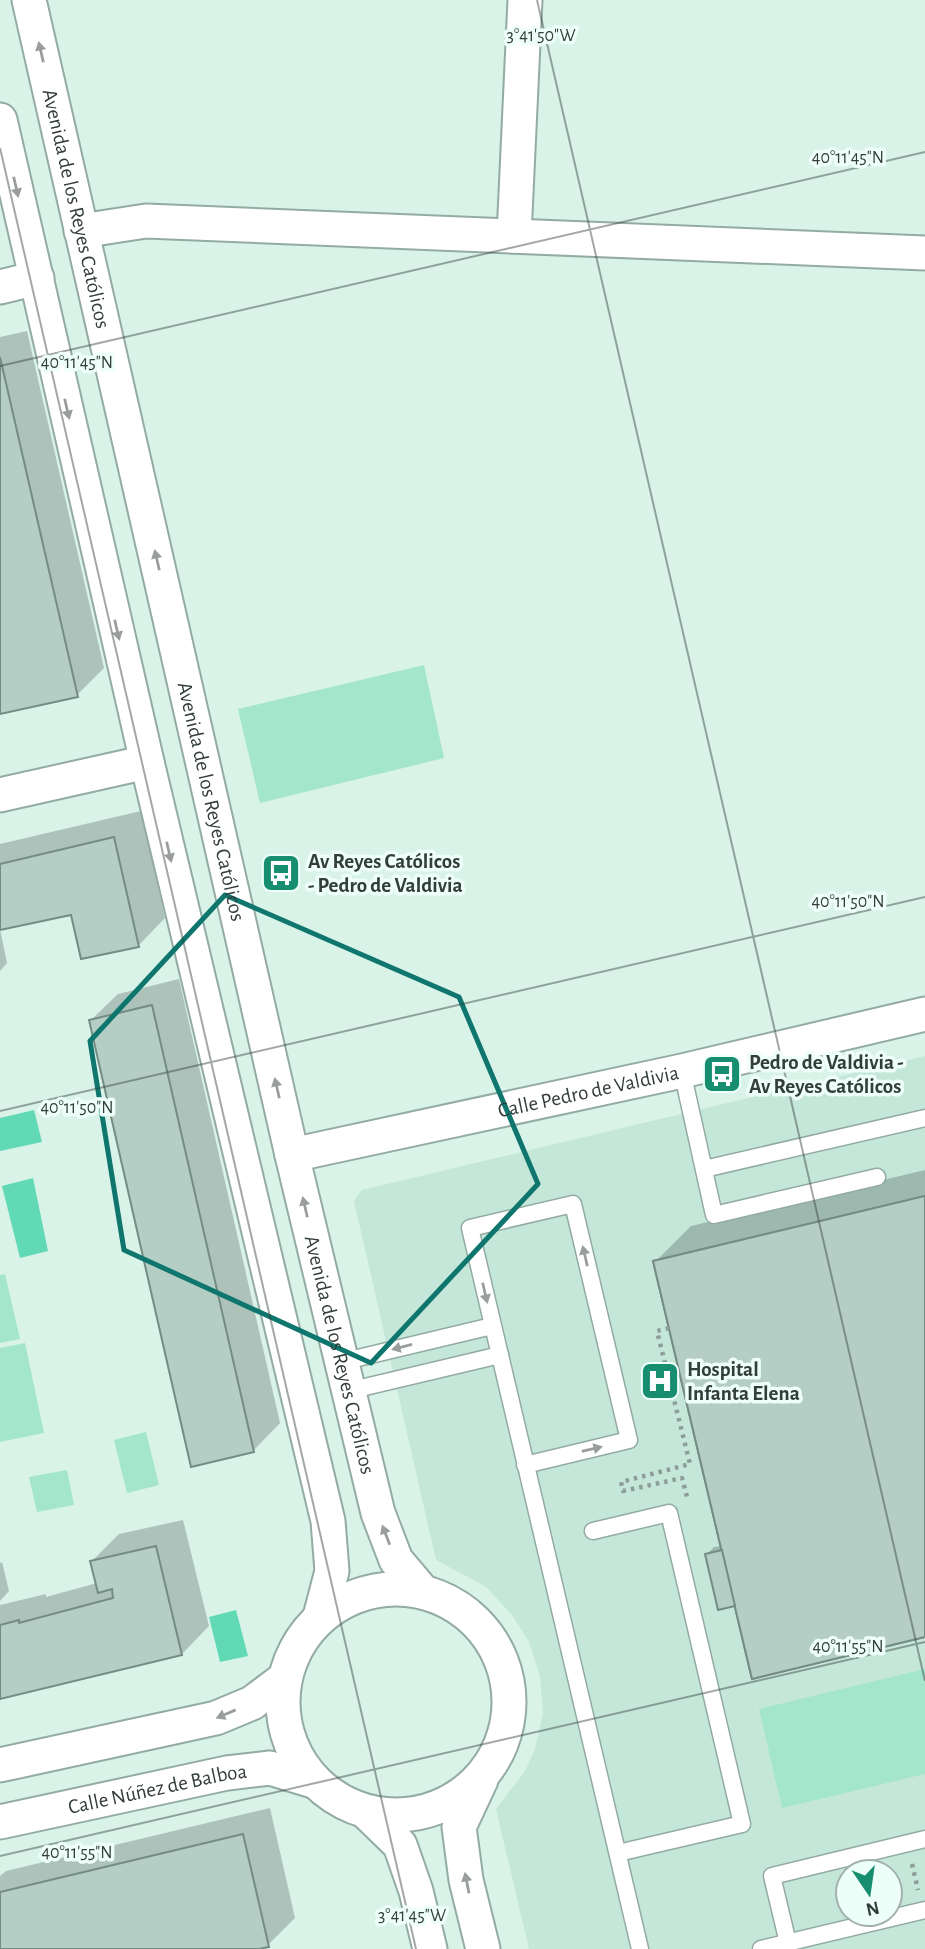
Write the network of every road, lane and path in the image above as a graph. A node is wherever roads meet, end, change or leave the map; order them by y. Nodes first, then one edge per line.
1 (29, 0) edge
2 (524, 0) edge
3 (0, 120) edge
4 (81, 231) junction
5 (514, 236) junction
6 (925, 253) edge
7 (37, 278) junction
8 (0, 287) edge
9 (147, 762) junction
10 (0, 795) edge
11 (925, 1014) edge
12 (682, 1071) junction
13 (925, 1118) edge
14 (292, 1155) junction
15 (704, 1169) junction
16 (877, 1177) dead end
17 (492, 1326) junction
18 (669, 1328) dead end
19 (500, 1355) junction
20 (345, 1376) junction
21 (526, 1465) junction
22 (630, 1479) dead end
23 (593, 1531) dead end
24 (423, 1592) junction
25 (320, 1617) junction
26 (284, 1679) junction
27 (0, 1765) edge
28 (484, 1774) junction
29 (313, 1781) junction
30 (366, 1812) junction
31 (0, 1822) edge
32 (925, 1839) edge
33 (907, 1843) junction
34 (618, 1853) junction
35 (924, 1910) edge
36 (788, 1943) junction
37 (430, 1949) edge
38 (483, 1949) edge
39 (640, 1949) edge
40 (761, 1949) edge

4 -> 1 street, Avenida de los Reyes Católicos
2 - 5 street
3 -> 7 street
4 - 5 street
14 -> 4 street, Avenida de los Reyes Católicos
5 - 6 street
7 - 8 street
7 -> 9 street
9 - 10 street
9 -> 25 street
11 - 12 street, Calle Pedro de Valdivia
12 - 14 street, Calle Pedro de Valdivia
12 - 15 lane
13 - 15 lane
20 -> 14 street, Avenida de los Reyes Católicos
15 - 16 lane
17 - 19 lane
17 -> 20 lane
21 -> 17 lane
18 - 22 path
19 - 20 lane
19 - 21 lane
24 -> 20 street, Avenida de los Reyes Católicos
21 - 34 lane
23 - 34 lane
24 - 25 street
24 - 28 street
25 - 26 street
26 -> 27 street
26 - 29 street
28 - 30 street
38 -> 28 street
29 - 30 street
29 - 31 street, Calle Núñez de Balboa
30 - 37 street
32 - 33 lane
33 - 35 path
33 - 36 lane
34 - 39 lane
35 - 36 lane
36 - 40 lane

